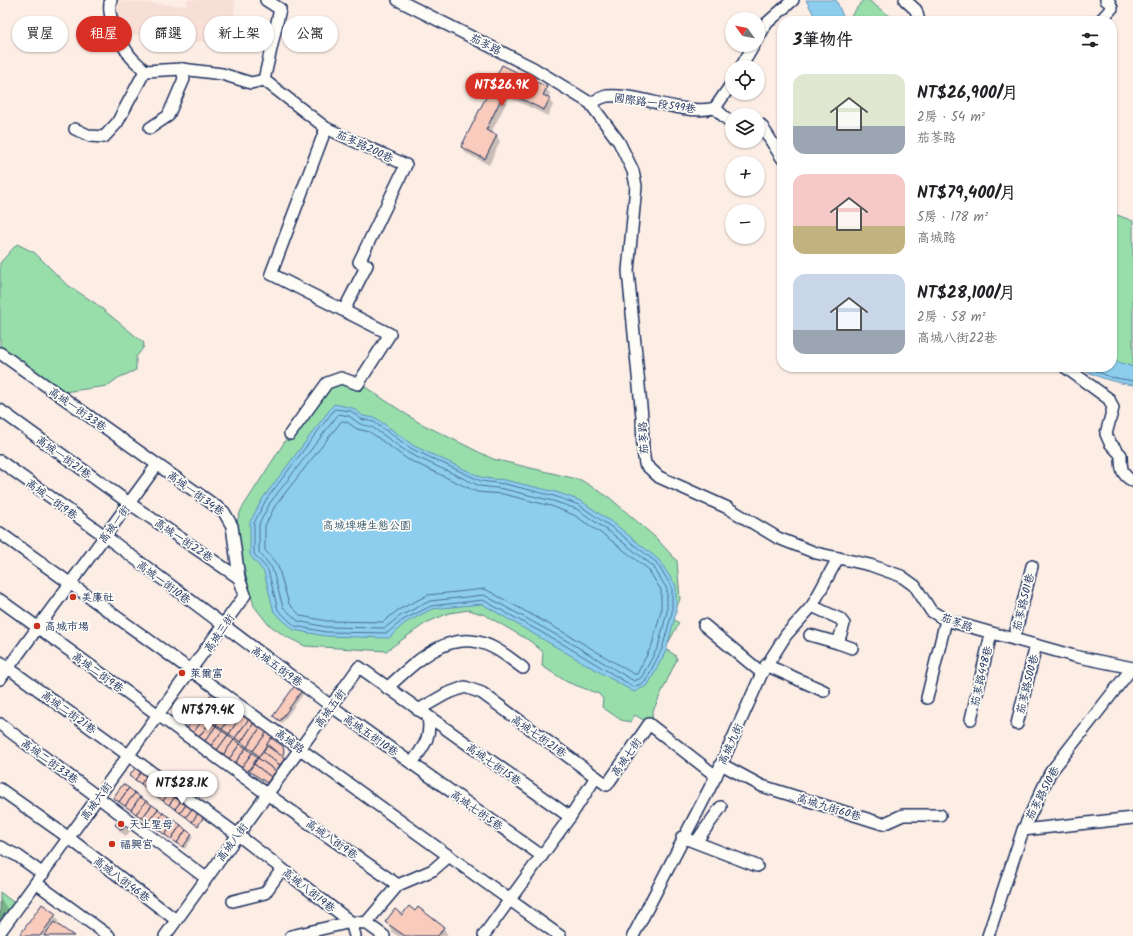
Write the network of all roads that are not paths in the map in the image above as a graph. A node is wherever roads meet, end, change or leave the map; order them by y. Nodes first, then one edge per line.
1 (110, 0) edge
2 (266, 0) edge
3 (398, 0) edge
4 (793, 0) edge
5 (905, 0) edge
6 (1106, 0) edge
7 (918, 16) edge
8 (1105, 16) edge
9 (765, 26) edge
10 (182, 69) junction
11 (145, 72) junction
12 (264, 80) junction
13 (725, 93) edge
14 (590, 103) junction
15 (715, 108) junction
16 (725, 117) edge
17 (150, 128) dead end
18 (326, 128) junction
19 (75, 129) dead end
20 (765, 131) edge
21 (777, 148) edge
22 (344, 310) junction
23 (0, 353) edge
24 (1072, 372) edge
25 (0, 410) edge
26 (290, 434) dead end
27 (0, 461) edge
28 (157, 465) junction
29 (1133, 481) edge
30 (129, 503) junction
31 (0, 532) edge
32 (105, 536) junction
33 (838, 558) junction
34 (1032, 566) dead end
35 (239, 578) junction
36 (70, 583) junction
37 (245, 595) joint
38 (0, 600) edge
39 (812, 606) junction
40 (946, 620) junction
41 (704, 625) dead end
42 (223, 627) junction
43 (38, 628) junction
44 (991, 634) junction
45 (810, 635) dead end
46 (1014, 639) junction
47 (838, 643) junction
48 (1036, 644) junction
49 (852, 648) dead end
50 (4, 665) edge
51 (359, 667) joint
52 (523, 668) dead end
53 (1132, 668) edge
54 (764, 669) junction
55 (192, 670) junction
56 (0, 679) edge
57 (387, 688) junction
58 (824, 691) dead end
59 (927, 698) dead end
60 (331, 706) junction
61 (418, 710) junction
62 (159, 716) junction
63 (428, 717) junction
64 (971, 718) dead end
65 (0, 724) edge
66 (1017, 724) dead end
67 (300, 748) junction
68 (129, 756) junction
69 (412, 763) junction
70 (721, 764) junction
71 (716, 776) junction
72 (596, 777) junction
73 (0, 789) edge
74 (267, 794) junction
75 (99, 797) junction
76 (721, 807) dead end
77 (940, 815) dead end
78 (570, 817) junction
79 (1133, 818) edge
80 (1023, 830) junction
81 (238, 835) junction
82 (683, 837) junction
83 (69, 838) junction
84 (696, 842) junction
85 (0, 847) edge
86 (449, 856) junction
87 (542, 856) junction
88 (757, 866) dead end
89 (282, 869) junction
90 (40, 878) junction
91 (206, 878) junction
92 (398, 885) junction
93 (233, 900) dead end
94 (510, 900) junction
95 (176, 920) junction
96 (351, 922) junction
97 (366, 923) junction
98 (0, 932) edge
99 (312, 933) edge
100 (167, 935) edge
101 (484, 935) dead end
102 (109, 936) edge
103 (291, 936) edge
104 (355, 936) edge
105 (384, 936) edge
106 (560, 936) edge
107 (633, 936) edge
108 (988, 936) edge

1 - 11 street
2 - 12 street
3 - 14 street, 茄苳路
4 - 9 street
5 - 7 street
6 - 8 street
10 - 11 street
10 - 12 street
10 - 17 street
11 - 19 street
12 - 18 street, 茄苳路200巷
13 - 15 street
14 - 15 street, 國際路一段599巷
14 - 33 street, 茄苳路
15 - 16 street
18 - 22 street
18 - 22 street, 茄苳路200巷
20 - 21 street
22 - 26 street
23 - 28 street, 高城一街33巷
24 - 29 street
25 - 30 street, 高城一街21巷
27 - 32 street, 高城一街9巷
28 - 30 street, 高城一街
28 - 35 street, 高城一街34巷
30 - 32 street, 高城一街
30 - 35 street, 高城一街22巷
31 - 36 street, 高城路
32 - 36 street, 高城一街
32 - 42 street, 高城一街10巷
33 - 39 street, 高城九街
33 - 40 street, 茄苳路
34 - 46 street, 茄苳路501巷
35 - 37 street, 高城一街34巷
36 - 43 street, 高城一街
36 - 55 street, 高城路
37 - 42 street, 高城三街
38 - 43 street, 高城二街9巷
39 - 47 street
39 - 54 street, 高城九街
40 - 44 street, 茄苳路
40 - 59 street
41 - 54 street
42 - 55 street, 高城三街
42 - 60 street, 高城五街9巷
43 - 50 street, 高城一街
43 - 62 street, 高城二街9巷
44 - 46 street, 茄苳路
44 - 64 street, 茄苳路498巷
45 - 47 street
46 - 48 street, 茄苳路
47 - 49 street
48 - 53 street, 茄苳路
48 - 66 street, 茄苳路500巷
50 - 56 street, 高城一街
50 - 68 street, 高城二街21巷
51 - 57 street, 高城七街15巷
51 - 60 street, 高城五街
52 - 57 street
53 - 80 street, 茄苳路510巷
54 - 58 street
54 - 70 street, 高城九街
55 - 62 street, 高城六街
55 - 67 street, 高城路
57 - 61 street, 高城七街15巷
60 - 67 street, 高城五街
60 - 69 street, 高城五街10巷
61 - 63 street, 高城七街15巷
61 - 72 street, 高城七街21巷
62 - 68 street, 高城六街
62 - 74 street, 高城二街9巷
63 - 69 street
63 - 78 street, 高城七街15巷
65 - 75 street, 高城二街33巷
67 - 74 street, 高城八街
67 - 86 street, 高城路
68 - 75 street, 高城六街
68 - 81 street, 高城二街21巷
69 - 87 street, 高城七街5巷
70 - 71 street, 高城九街
70 - 77 street, 高城九街60巷
71 - 72 street, 高城七街
71 - 82 street, 高城九街
72 - 78 street, 高城七街
73 - 83 street, 高城八街46巷
74 - 81 street, 高城八街
74 - 92 street, 高城八街9巷
75 - 83 street, 高城六街
75 - 91 street, 高城二街33巷
76 - 84 street
78 - 87 street, 高城七街
79 - 80 street
80 - 108 street, 茄苳路510巷
81 - 89 street, 高城八街19巷
81 - 91 street, 高城八街
82 - 84 street
82 - 107 street, 高城九街
83 - 90 street, 高城六街
83 - 95 street, 高城八街46巷
84 - 88 street
85 - 90 street
86 - 92 street
86 - 94 street, 高城路
87 - 94 street, 高城七街
89 - 93 street
89 - 96 street, 高城八街19巷
90 - 98 street, 高城六街
90 - 102 street
91 - 95 street, 高城八街
92 - 97 street
94 - 101 street, 高城七街
94 - 106 street, 高城路
95 - 100 street, 高城八街
96 - 97 street
96 - 99 street
96 - 104 street
97 - 105 street
99 - 103 street

